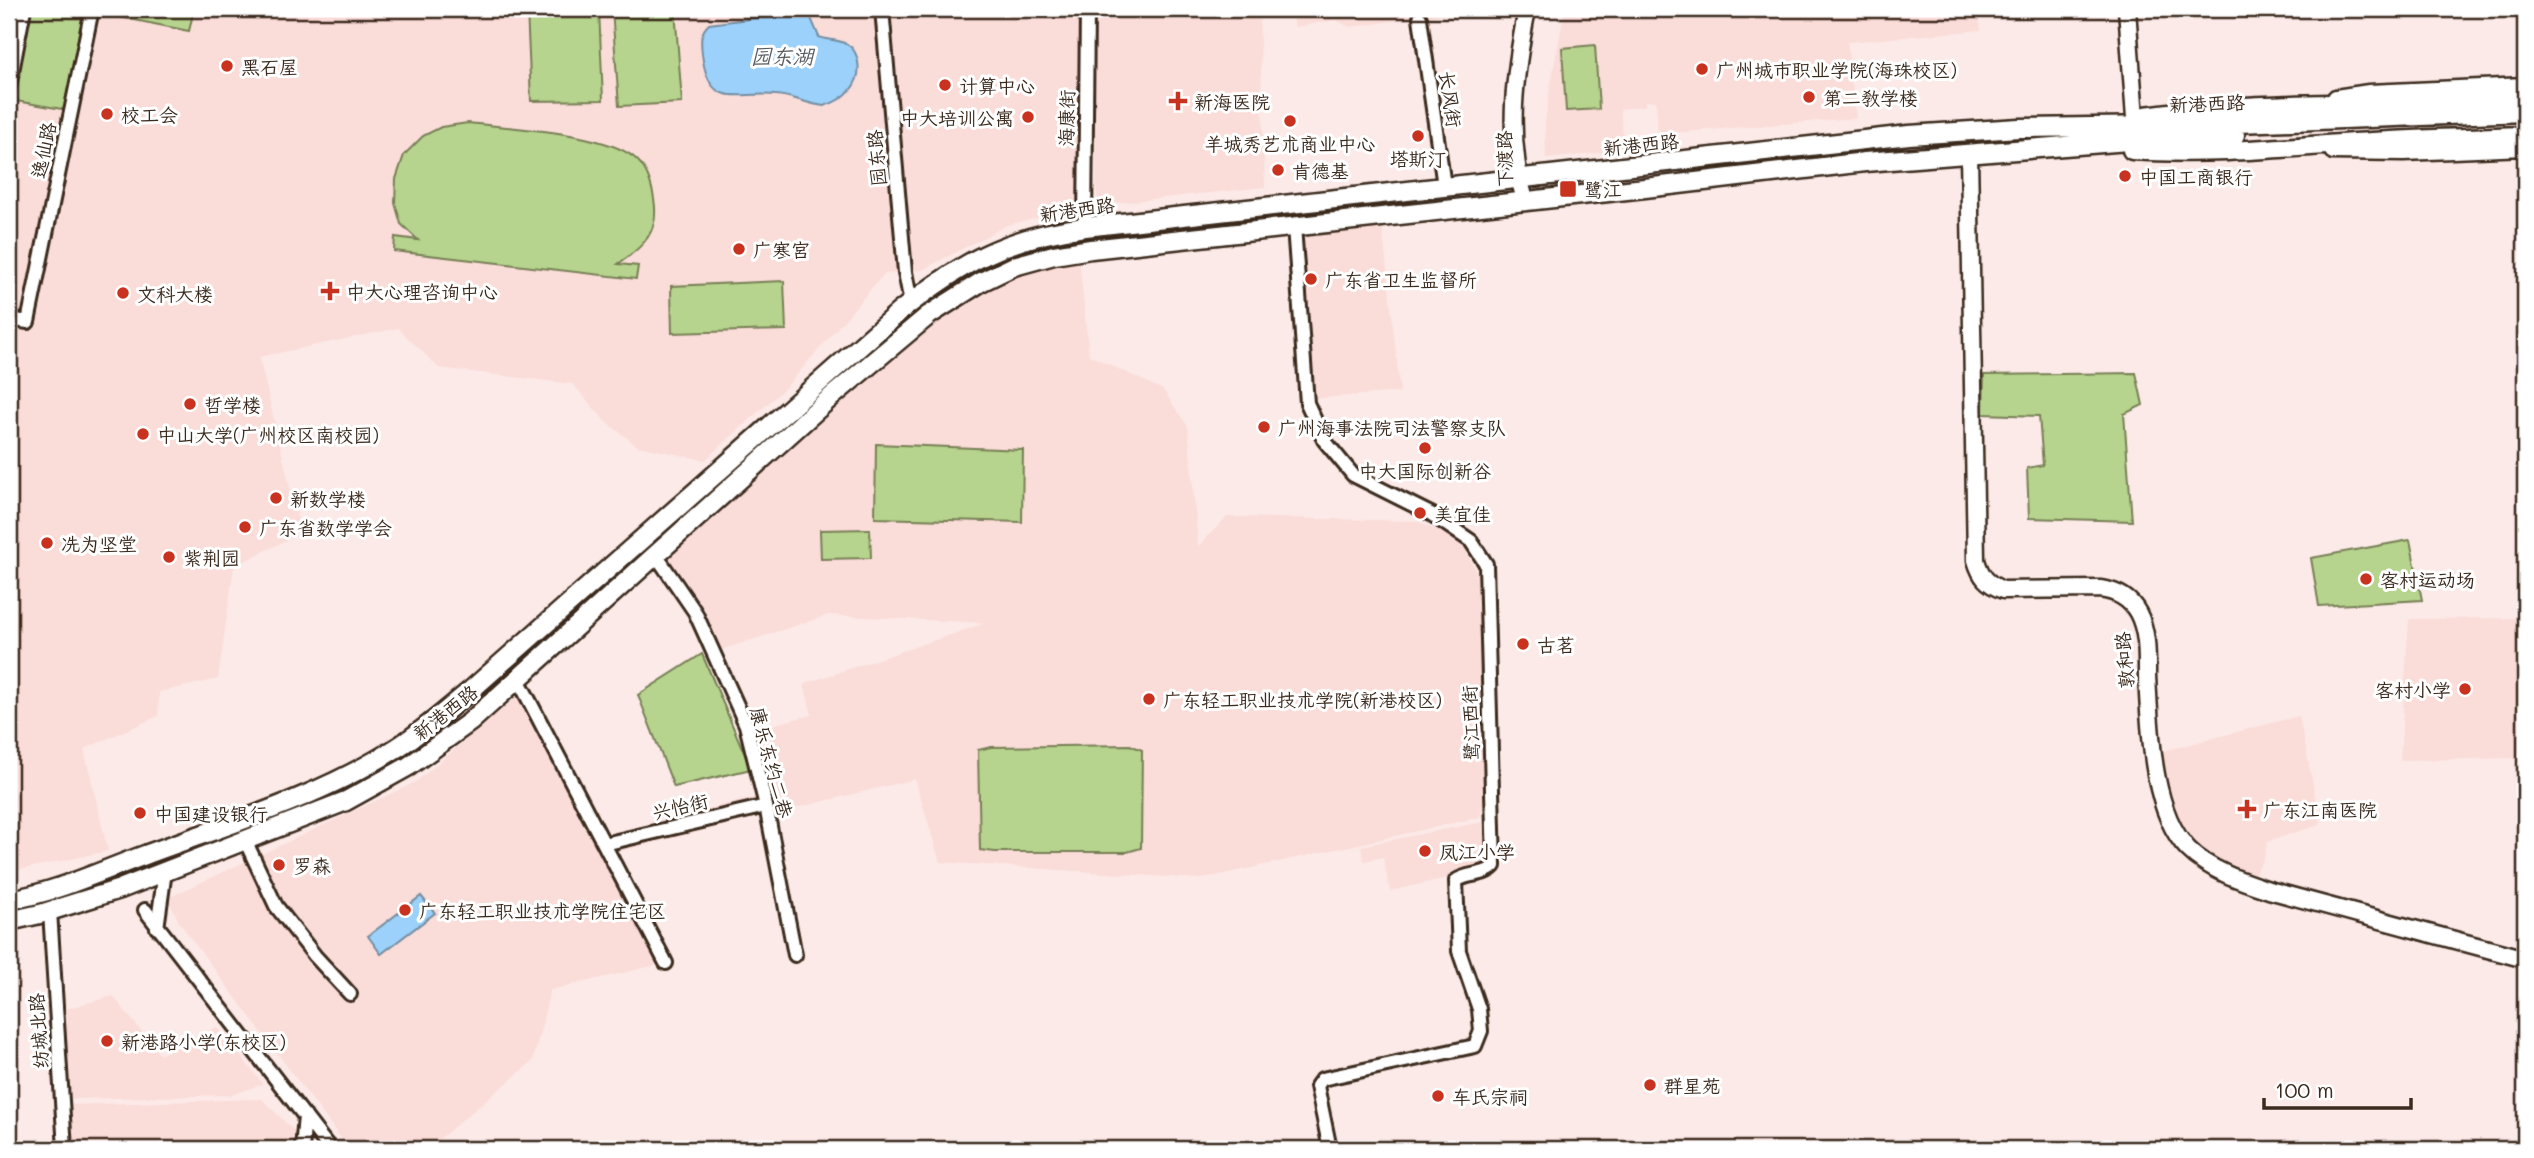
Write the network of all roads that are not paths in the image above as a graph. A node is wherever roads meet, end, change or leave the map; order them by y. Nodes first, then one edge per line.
1 (24, 9) edge
2 (92, 9) edge
3 (882, 9) edge
4 (1087, 9) edge
5 (1527, 9) edge
6 (1538, 9) edge
7 (2127, 9) edge
8 (1420, 18) dead end
9 (2525, 86) edge
10 (9, 87) edge
11 (2525, 98) edge
12 (2298, 105) junction
13 (2525, 112) edge
14 (2135, 118) junction
15 (2525, 123) edge
16 (2090, 126) junction
17 (2335, 126) junction
18 (2525, 136) edge
19 (2087, 145) junction
20 (2525, 147) edge
21 (2292, 148) junction
22 (1969, 153) junction
23 (1579, 172) junction
24 (1522, 177) junction
25 (1496, 180) junction
26 (1444, 186) junction
27 (1582, 195) junction
28 (1525, 200) junction
29 (1498, 203) junction
30 (1294, 226) junction
31 (1085, 227) junction
32 (1022, 239) junction
33 (1028, 261) junction
34 (911, 303) junction
35 (9, 319) edge
36 (812, 387) junction
37 (826, 402) junction
38 (656, 555) junction
39 (518, 679) junction
40 (766, 806) junction
41 (245, 840) junction
42 (604, 844) junction
43 (164, 871) junction
44 (9, 900) edge
45 (145, 910) dead end
46 (50, 911) junction
47 (9, 921) edge
48 (157, 928) junction
49 (795, 955) dead end
50 (2525, 958) edge
51 (666, 962) dead end
52 (350, 994) dead end
53 (305, 1116) junction
54 (65, 1149) edge
55 (302, 1149) edge
56 (330, 1149) edge
57 (1330, 1149) edge

1 - 10 street
2 - 35 street, 逸仙路
3 - 34 street, 园东路
4 - 31 street, 海康街
5 - 24 street, 下渡路
6 - 24 street, 下渡路
7 - 14 street
8 - 26 street, 长风街
9 - 12 street
11 - 12 main road
12 - 14 main road
13 - 17 main road, 新港西路
14 - 16 main road
15 - 17 main road, 新港西路
16 - 17 main road, 新港西路
16 - 23 main road, 新港西路
17 - 19 main road, 新港西路
18 - 21 main road
19 - 21 main road
19 - 22 main road, 新港西路
20 - 21 street
22 - 27 main road, 新港西路
22 - 50 street, 敦和路
23 - 24 main road, 新港西路
23 - 27 main road
24 - 25 main road, 新港西路
24 - 28 street, 下渡路
25 - 26 main road, 新港西路
25 - 29 street
26 - 31 main road, 新港西路
27 - 28 main road, 新港西路
28 - 29 main road, 新港西路
29 - 30 main road, 新港西路
30 - 33 main road, 新港西路
30 - 57 street, 鹭江西街
31 - 32 main road, 新港西路
32 - 33 street
32 - 34 main road, 新港西路
33 - 37 main road, 新港西路
34 - 36 main road, 新港西路
36 - 37 street
36 - 44 main road, 新港西路
37 - 38 main road, 新港西路
38 - 39 main road, 新港西路
38 - 40 street, 康乐东约二巷
39 - 41 main road, 新港西路
39 - 42 street
40 - 42 street, 兴怡街
40 - 49 street, 康乐东约二巷
41 - 43 main road, 新港西路
41 - 52 street
42 - 51 street
43 - 46 main road, 新港西路
43 - 48 street
45 - 48 street
46 - 47 main road, 新港西路
46 - 54 street, 纺城北路
48 - 53 street
53 - 55 street
53 - 56 street

